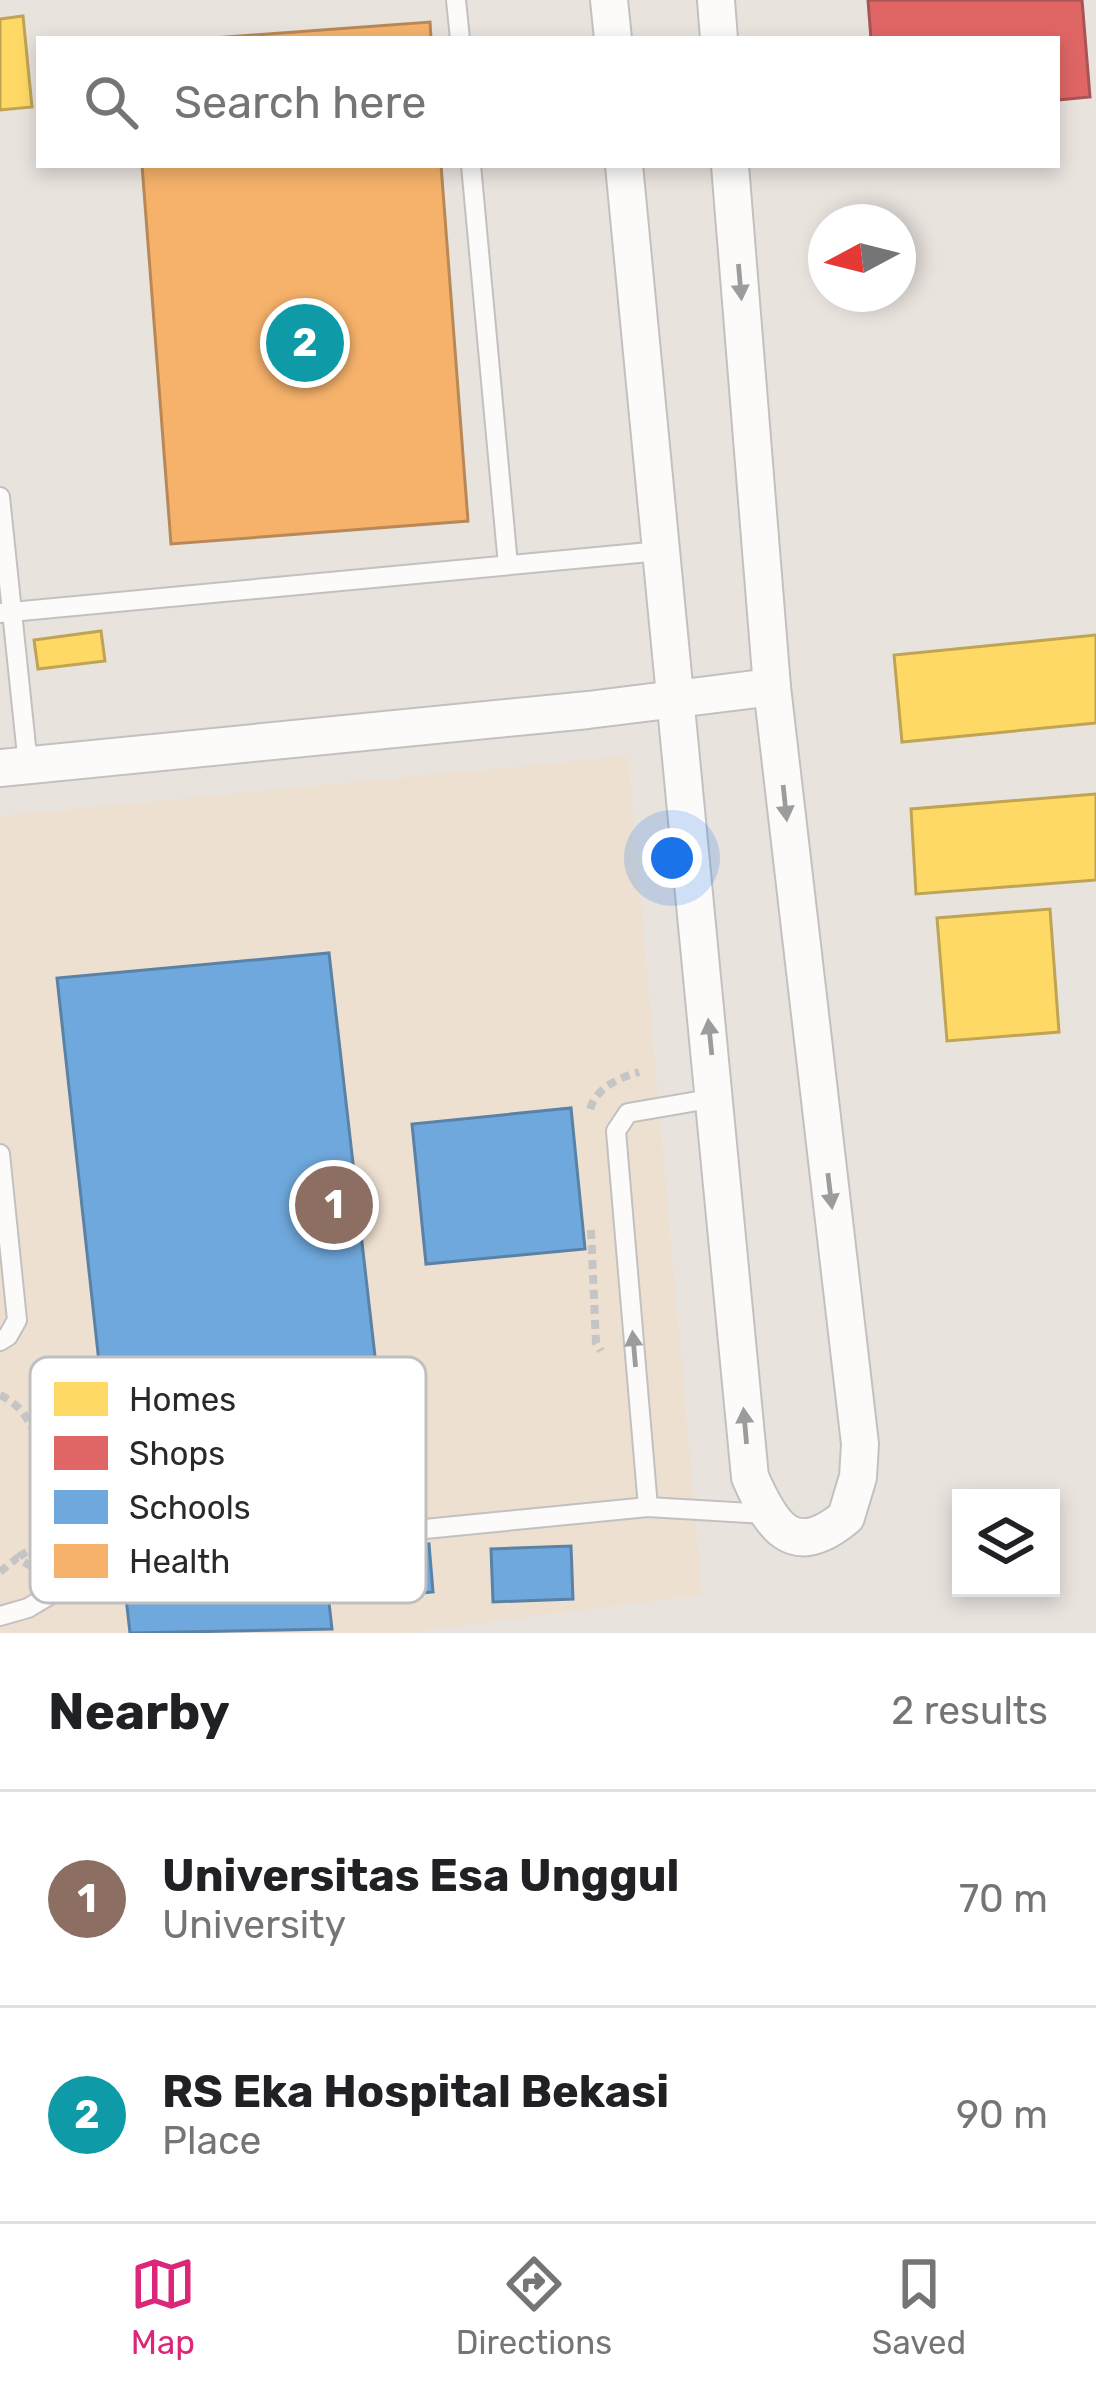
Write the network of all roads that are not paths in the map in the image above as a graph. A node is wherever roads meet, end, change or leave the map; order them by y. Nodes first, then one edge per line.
1 (456, 0) edge
2 (609, 0) edge
3 (716, 0) edge
4 (460, 36) edge
5 (613, 36) edge
6 (719, 36) edge
7 (471, 168) edge
8 (624, 168) edge
9 (730, 168) edge
10 (0, 497) edge
11 (660, 551) junction
12 (508, 565) junction
13 (5, 612) edge
14 (772, 687) junction
15 (673, 700) junction
16 (14, 766) edge
17 (716, 1098) junction
18 (0, 1154) edge
19 (0, 1341) edge
20 (648, 1507) junction
21 (766, 1514) junction
22 (426, 1530) edge
23 (36, 1603) edge
24 (0, 1616) edge

1 - 4 lane
2 - 5 street
3 - 6 street
7 - 12 lane
8 - 11 street
9 -> 14 street
10 - 13 lane
11 - 12 lane
11 - 15 street
12 - 13 lane
13 - 16 lane
14 - 15 street
14 -> 21 street
15 - 16 street
17 -> 15 street
20 -> 17 lane
21 -> 17 street
18 - 19 lane
20 - 21 lane
20 - 22 lane
23 - 24 lane

